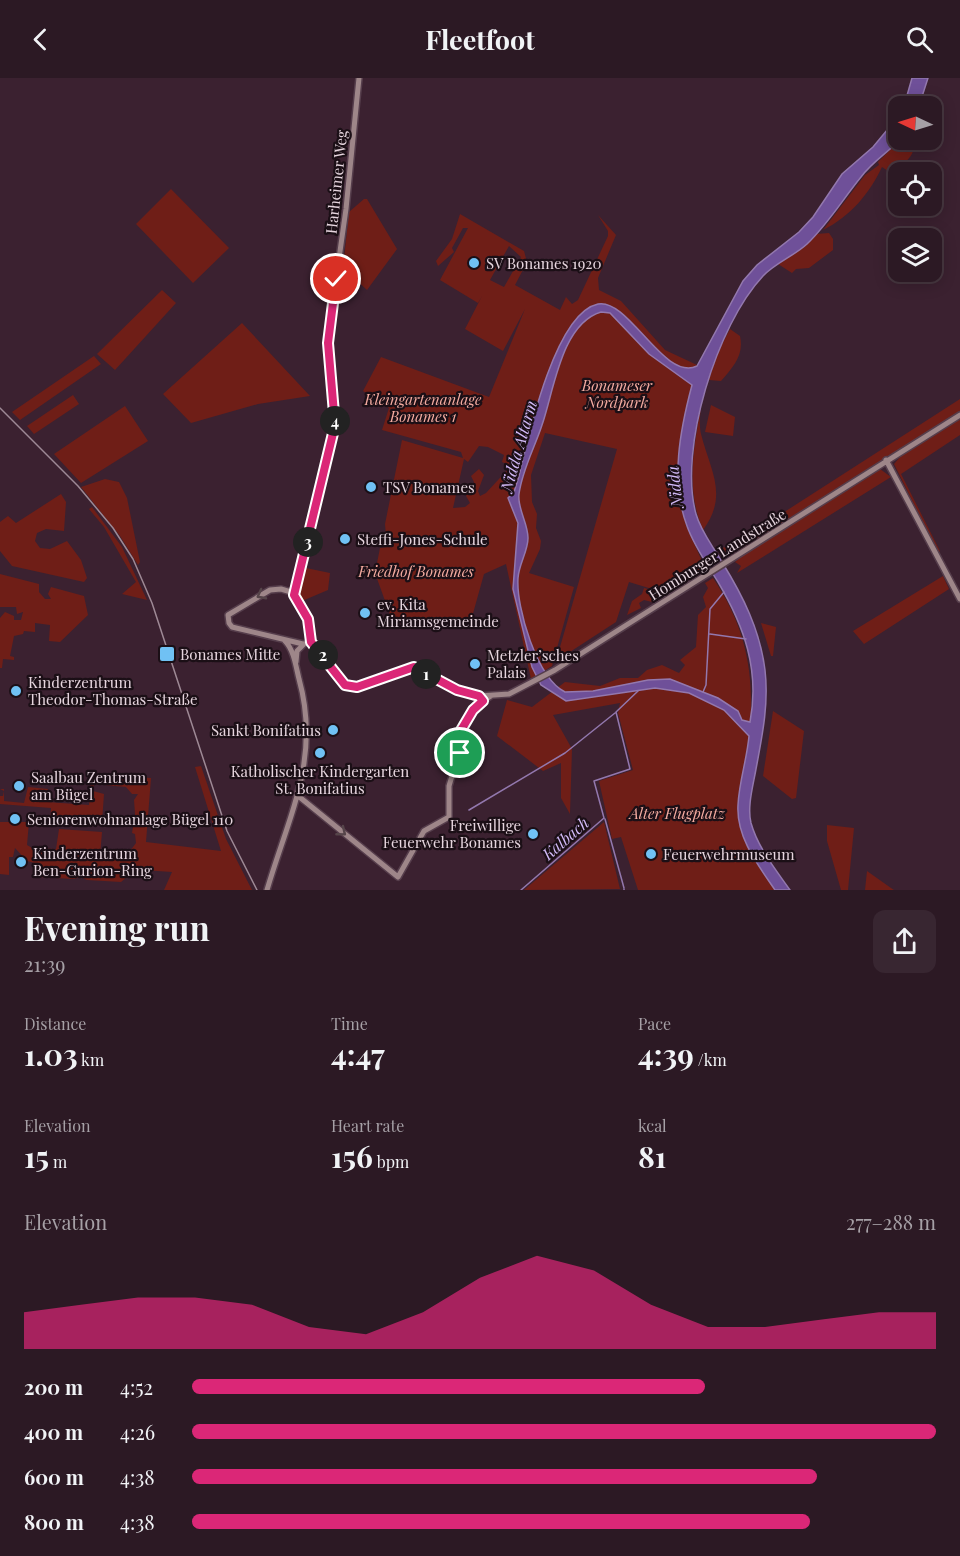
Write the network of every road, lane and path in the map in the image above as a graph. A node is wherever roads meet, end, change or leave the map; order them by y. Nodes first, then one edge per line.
1 (359, 78) edge
2 (960, 415) edge
3 (886, 460) junction
4 (294, 595) junction
5 (960, 599) edge
6 (310, 639) junction
7 (285, 641) junction
8 (303, 644) junction
9 (296, 666) junction
10 (481, 698) junction
11 (297, 795) junction
12 (267, 890) edge

1 - 4 street, Harheimer Weg
2 - 3 street, Homburger Landstraße
3 - 5 street
3 - 10 street, Homburger Landstraße
4 - 6 street
4 -> 7 street
6 - 8 street
6 - 10 street
7 - 8 street
7 - 9 street
8 - 9 street
9 - 11 street
11 -> 10 street
11 - 12 street

